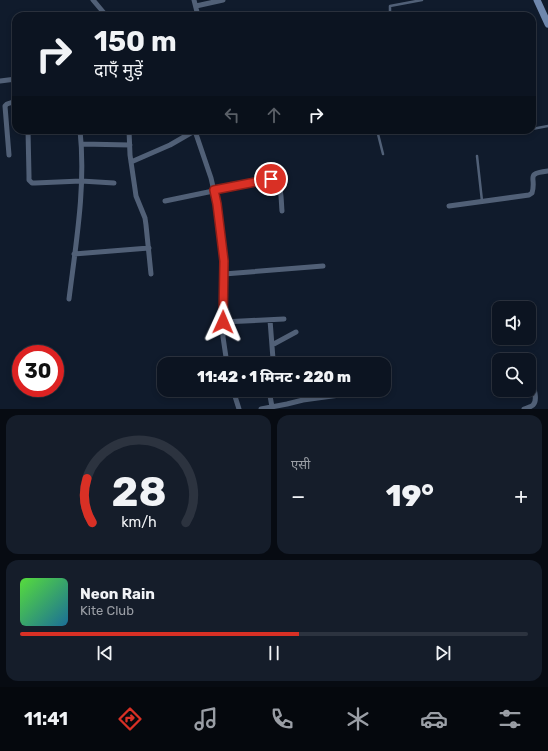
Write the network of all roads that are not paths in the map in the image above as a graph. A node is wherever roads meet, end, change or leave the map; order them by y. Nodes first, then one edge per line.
1 (93, 0) edge
2 (194, 0) edge
3 (223, 0) edge
4 (422, 0) edge
5 (537, 0) edge
6 (196, 6) junction
7 (103, 12) edge
8 (197, 12) edge
9 (390, 12) edge
10 (548, 24) edge
11 (12, 80) edge
12 (0, 81) edge
13 (12, 102) edge
14 (548, 126) edge
15 (536, 128) edge
16 (28, 134) edge
17 (81, 134) edge
18 (130, 134) edge
19 (188, 134) edge
20 (196, 134) edge
21 (378, 134) edge
22 (82, 144) junction
23 (130, 144) junction
24 (383, 154) dead end
25 (10, 155) dead end
26 (477, 156) dead end
27 (131, 162) junction
28 (548, 171) edge
29 (82, 181) junction
30 (114, 183) dead end
31 (214, 190) junction
32 (165, 201) dead end
33 (482, 202) junction
34 (449, 206) dead end
35 (282, 211) dead end
36 (149, 248) junction
37 (74, 254) junction
38 (323, 266) dead end
39 (152, 274) dead end
40 (224, 274) junction
41 (69, 299) dead end
42 (284, 319) dead end
43 (270, 320) junction
44 (223, 322) junction
45 (296, 332) dead end
46 (272, 345) junction
47 (226, 357) edge
48 (273, 357) edge
49 (235, 397) edge
50 (270, 397) edge
51 (325, 397) edge
52 (535, 397) edge
53 (272, 407) junction
54 (239, 409) edge
55 (261, 409) edge
56 (524, 409) edge

1 - 7 street
2 - 6 street
3 - 6 street
4 - 9 lane
5 - 10 street
6 - 8 street
11 - 12 street
13 - 25 street
14 - 15 lane
16 - 29 street
17 - 22 street
18 - 23 street
19 - 27 street
20 - 31 street
21 - 24 lane
22 - 23 street
22 - 29 street
23 - 27 street
26 - 33 lane
27 - 36 street
28 - 33 street
29 - 30 street
29 - 37 street
31 - 32 street
31 - 35 street
31 - 40 street
33 - 34 street
36 - 37 street
36 - 39 street
37 - 41 street
38 - 40 street
40 - 44 street
42 - 43 street
43 - 44 street
43 - 46 street
44 - 47 street
45 - 46 street
46 - 48 street
49 - 54 street
50 - 53 street
51 - 53 street
52 - 56 street
53 - 55 street

